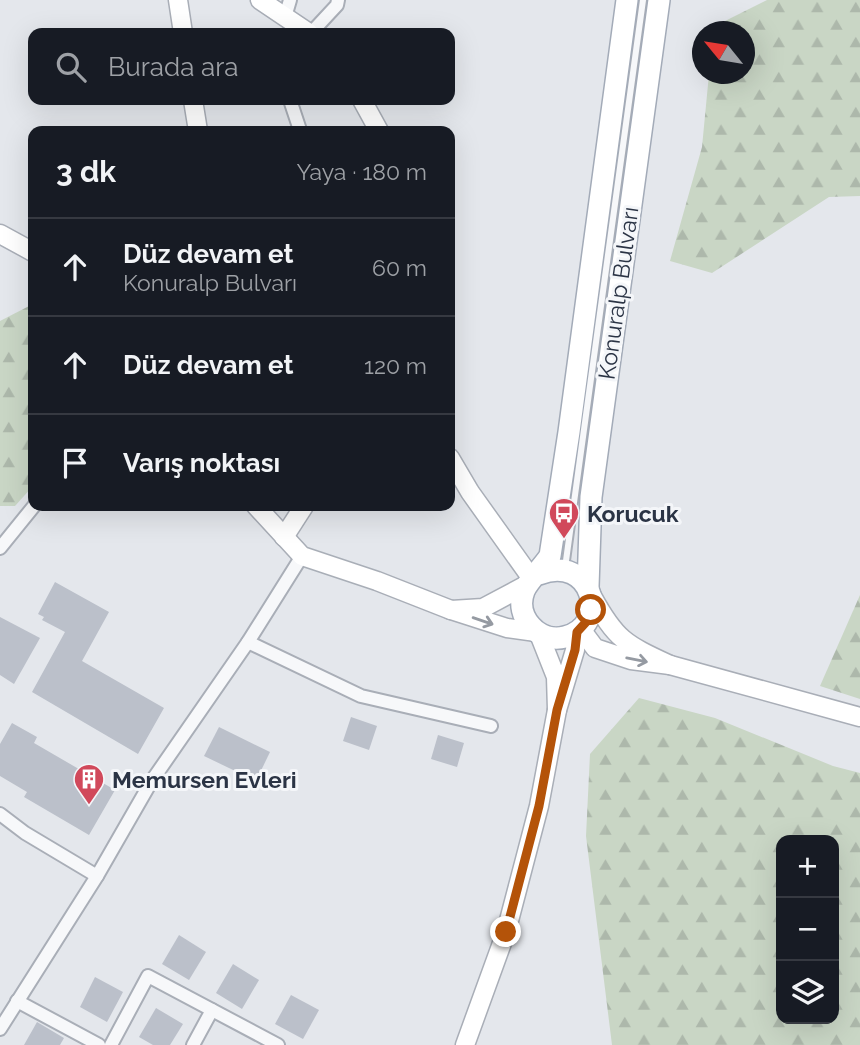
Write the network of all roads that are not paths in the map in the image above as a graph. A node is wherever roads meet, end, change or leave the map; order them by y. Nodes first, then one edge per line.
1 (178, 0) edge
2 (261, 0) edge
3 (338, 0) edge
4 (627, 0) edge
5 (643, 0) edge
6 (659, 0) edge
7 (287, 8) edge
8 (182, 28) edge
9 (305, 28) edge
10 (315, 28) edge
11 (194, 105) edge
12 (292, 105) edge
13 (365, 105) edge
14 (197, 126) edge
15 (299, 126) edge
16 (376, 126) edge
17 (0, 234) edge
18 (28, 249) edge
19 (455, 466) edge
20 (30, 511) edge
21 (261, 511) edge
22 (301, 511) edge
23 (284, 537) junction
24 (0, 548) edge
25 (302, 556) junction
26 (565, 570) junction
27 (533, 579) junction
28 (589, 592) junction
29 (451, 610) junction
30 (579, 630) junction
31 (538, 633) junction
32 (248, 642) junction
33 (670, 665) junction
34 (557, 710) junction
35 (860, 717) edge
36 (492, 726) dead end
37 (0, 814) edge
38 (97, 876) junction
39 (17, 1001) junction
40 (212, 1010) junction
41 (0, 1029) edge
42 (99, 1045) edge
43 (111, 1045) edge
44 (193, 1045) edge
45 (278, 1045) edge
46 (465, 1045) edge

1 - 8 street
2 - 7 street
3 - 10 street
4 - 27 main road, Konuralp Bulvarı
5 - 26 lane
6 - 28 main road, Konuralp Bulvarı
7 - 9 street
11 - 14 street
12 - 15 street
13 - 16 street
17 - 18 street
19 - 27 street
20 - 24 street
21 - 23 street
22 - 23 street
23 - 25 street
25 - 29 street
25 - 32 street
26 - 27 main road
26 - 28 main road
27 - 29 street
27 - 31 main road
28 - 30 main road
28 - 33 street
29 -> 31 street
30 - 31 main road
30 -> 33 street
30 - 34 street
31 - 34 street
32 - 36 street
32 - 38 street
33 - 35 street
34 - 46 street
37 - 38 street
38 - 39 street
39 - 41 street
39 - 42 street
40 - 43 street
40 - 44 street
40 - 45 street

